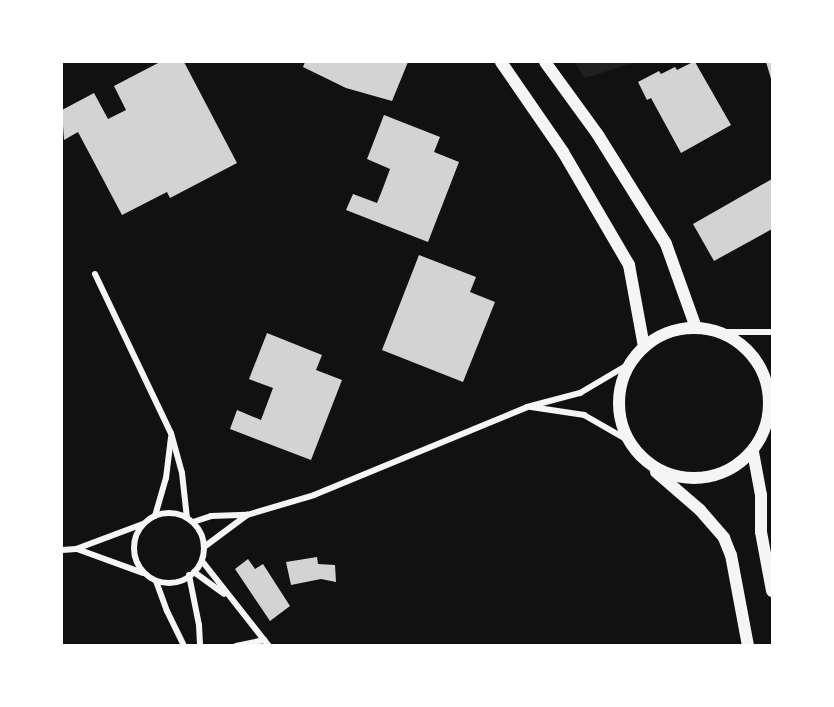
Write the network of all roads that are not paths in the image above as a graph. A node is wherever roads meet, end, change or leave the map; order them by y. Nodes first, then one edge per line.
1 (501, 62) edge
2 (544, 62) edge
3 (95, 274) dead end
4 (696, 328) junction
5 (718, 332) junction
6 (772, 332) edge
7 (644, 346) junction
8 (629, 364) junction
9 (771, 404) edge
10 (527, 407) junction
11 (171, 433) junction
12 (626, 439) junction
13 (753, 452) junction
14 (651, 467) junction
15 (247, 515) junction
16 (155, 516) junction
17 (187, 518) junction
18 (193, 522) junction
19 (144, 524) junction
20 (204, 547) junction
21 (76, 549) junction
22 (62, 550) edge
23 (202, 561) junction
24 (145, 573) junction
25 (192, 574) junction
26 (156, 581) junction
27 (772, 591) edge
28 (230, 598) junction
29 (267, 643) edge
30 (184, 645) edge
31 (200, 645) edge
32 (236, 645) edge
33 (748, 645) edge

1 - 7 main road
2 - 4 main road
3 - 11 street
4 - 5 main road
4 - 7 main road
5 - 6 street
5 - 9 main road
7 - 8 main road
8 - 10 street
8 - 12 main road
9 - 13 main road
10 - 12 street
10 - 15 street
11 - 16 street
11 - 17 street
12 - 14 main road
13 - 14 main road
13 - 27 main road
14 - 33 main road
15 - 18 street
15 - 20 street
16 - 17 street
16 - 19 street
17 - 18 street
18 - 20 street
19 - 21 street
19 - 24 street
20 - 23 street
21 - 22 street
21 - 24 street
23 - 25 street
23 - 28 street
24 - 26 street
25 - 26 street
25 - 28 street
25 - 31 street
26 - 30 street
28 - 29 street
29 - 32 street

